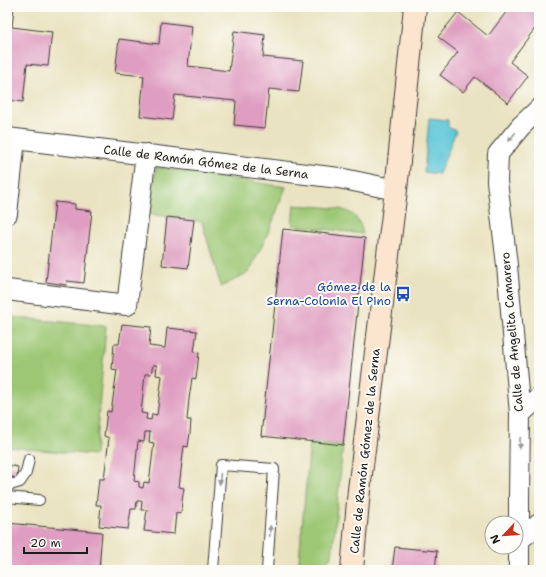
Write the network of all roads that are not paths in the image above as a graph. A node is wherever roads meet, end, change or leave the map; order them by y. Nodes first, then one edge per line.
1 (415, 7) edge
2 (539, 109) edge
3 (11, 138) edge
4 (146, 154) junction
5 (396, 190) junction
6 (7, 214) edge
7 (7, 290) edge
8 (539, 398) edge
9 (520, 414) junction
10 (29, 459) dead end
11 (7, 486) edge
12 (7, 497) edge
13 (39, 500) dead end
14 (519, 515) edge
15 (539, 524) edge
16 (524, 536) edge
17 (519, 555) edge
18 (213, 570) edge
19 (267, 570) edge
20 (352, 570) edge
21 (519, 570) edge

1 - 5 street, Calle de Ramón Gómez de la Serna
2 -> 9 street, Calle de Angelita Camarero
3 - 4 street, Calle de Ramón Gómez de la Serna
3 - 6 street, Calle de Ramón Gómez de la Serna
4 - 5 street, Calle de Ramón Gómez de la Serna
4 - 7 street
5 - 20 street, Calle de Ramón Gómez de la Serna
8 - 9 street
9 -> 14 street, Calle de Angelita Camarero
10 - 11 lane
12 - 13 lane
15 - 16 street
17 - 21 street, Calle de Angelita Camarero
19 -> 18 lane

